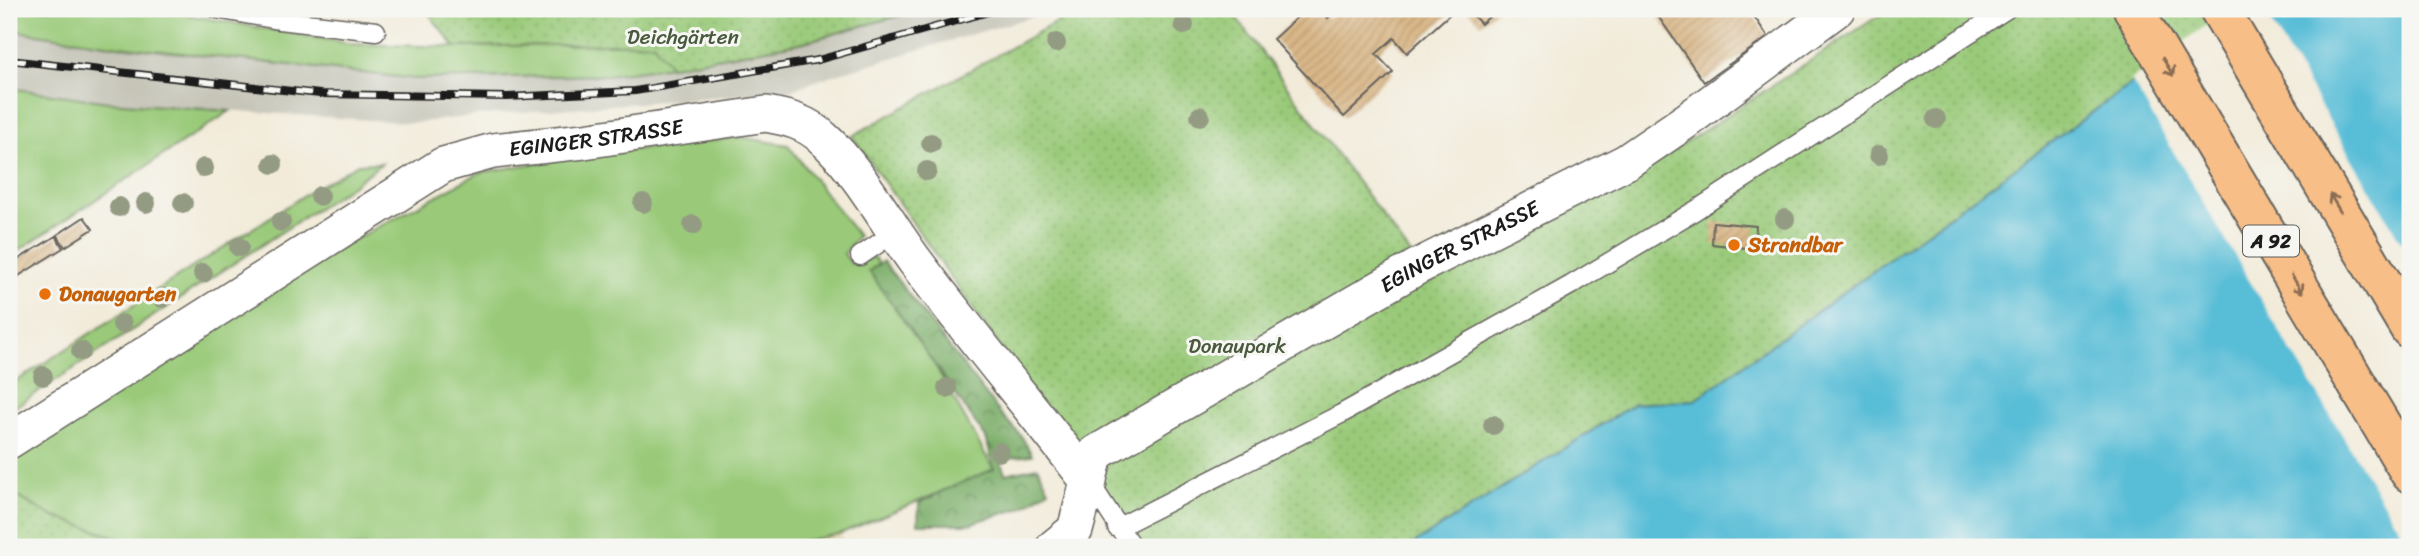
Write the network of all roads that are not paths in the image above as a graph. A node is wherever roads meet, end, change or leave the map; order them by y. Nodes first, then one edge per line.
1 (217, 9) edge
2 (1837, 9) edge
3 (2007, 9) edge
4 (2133, 9) edge
5 (2219, 9) edge
6 (376, 31) dead end
7 (894, 233) junction
8 (860, 256) dead end
9 (2410, 329) edge
10 (9, 442) edge
11 (2410, 472) edge
12 (1089, 482) junction
13 (1117, 528) junction
14 (1054, 547) edge
15 (1132, 547) edge

1 - 6 lane
2 - 12 street, EGINGER STRASSE
3 - 13 lane
4 -> 11 highway, A 92
9 -> 5 highway
7 - 8 lane
7 - 10 street, EGINGER STRASSE
7 - 12 street, EGINGER STRASSE
12 - 13 lane
12 - 14 street, EGINGER STRASSE
13 - 15 lane

